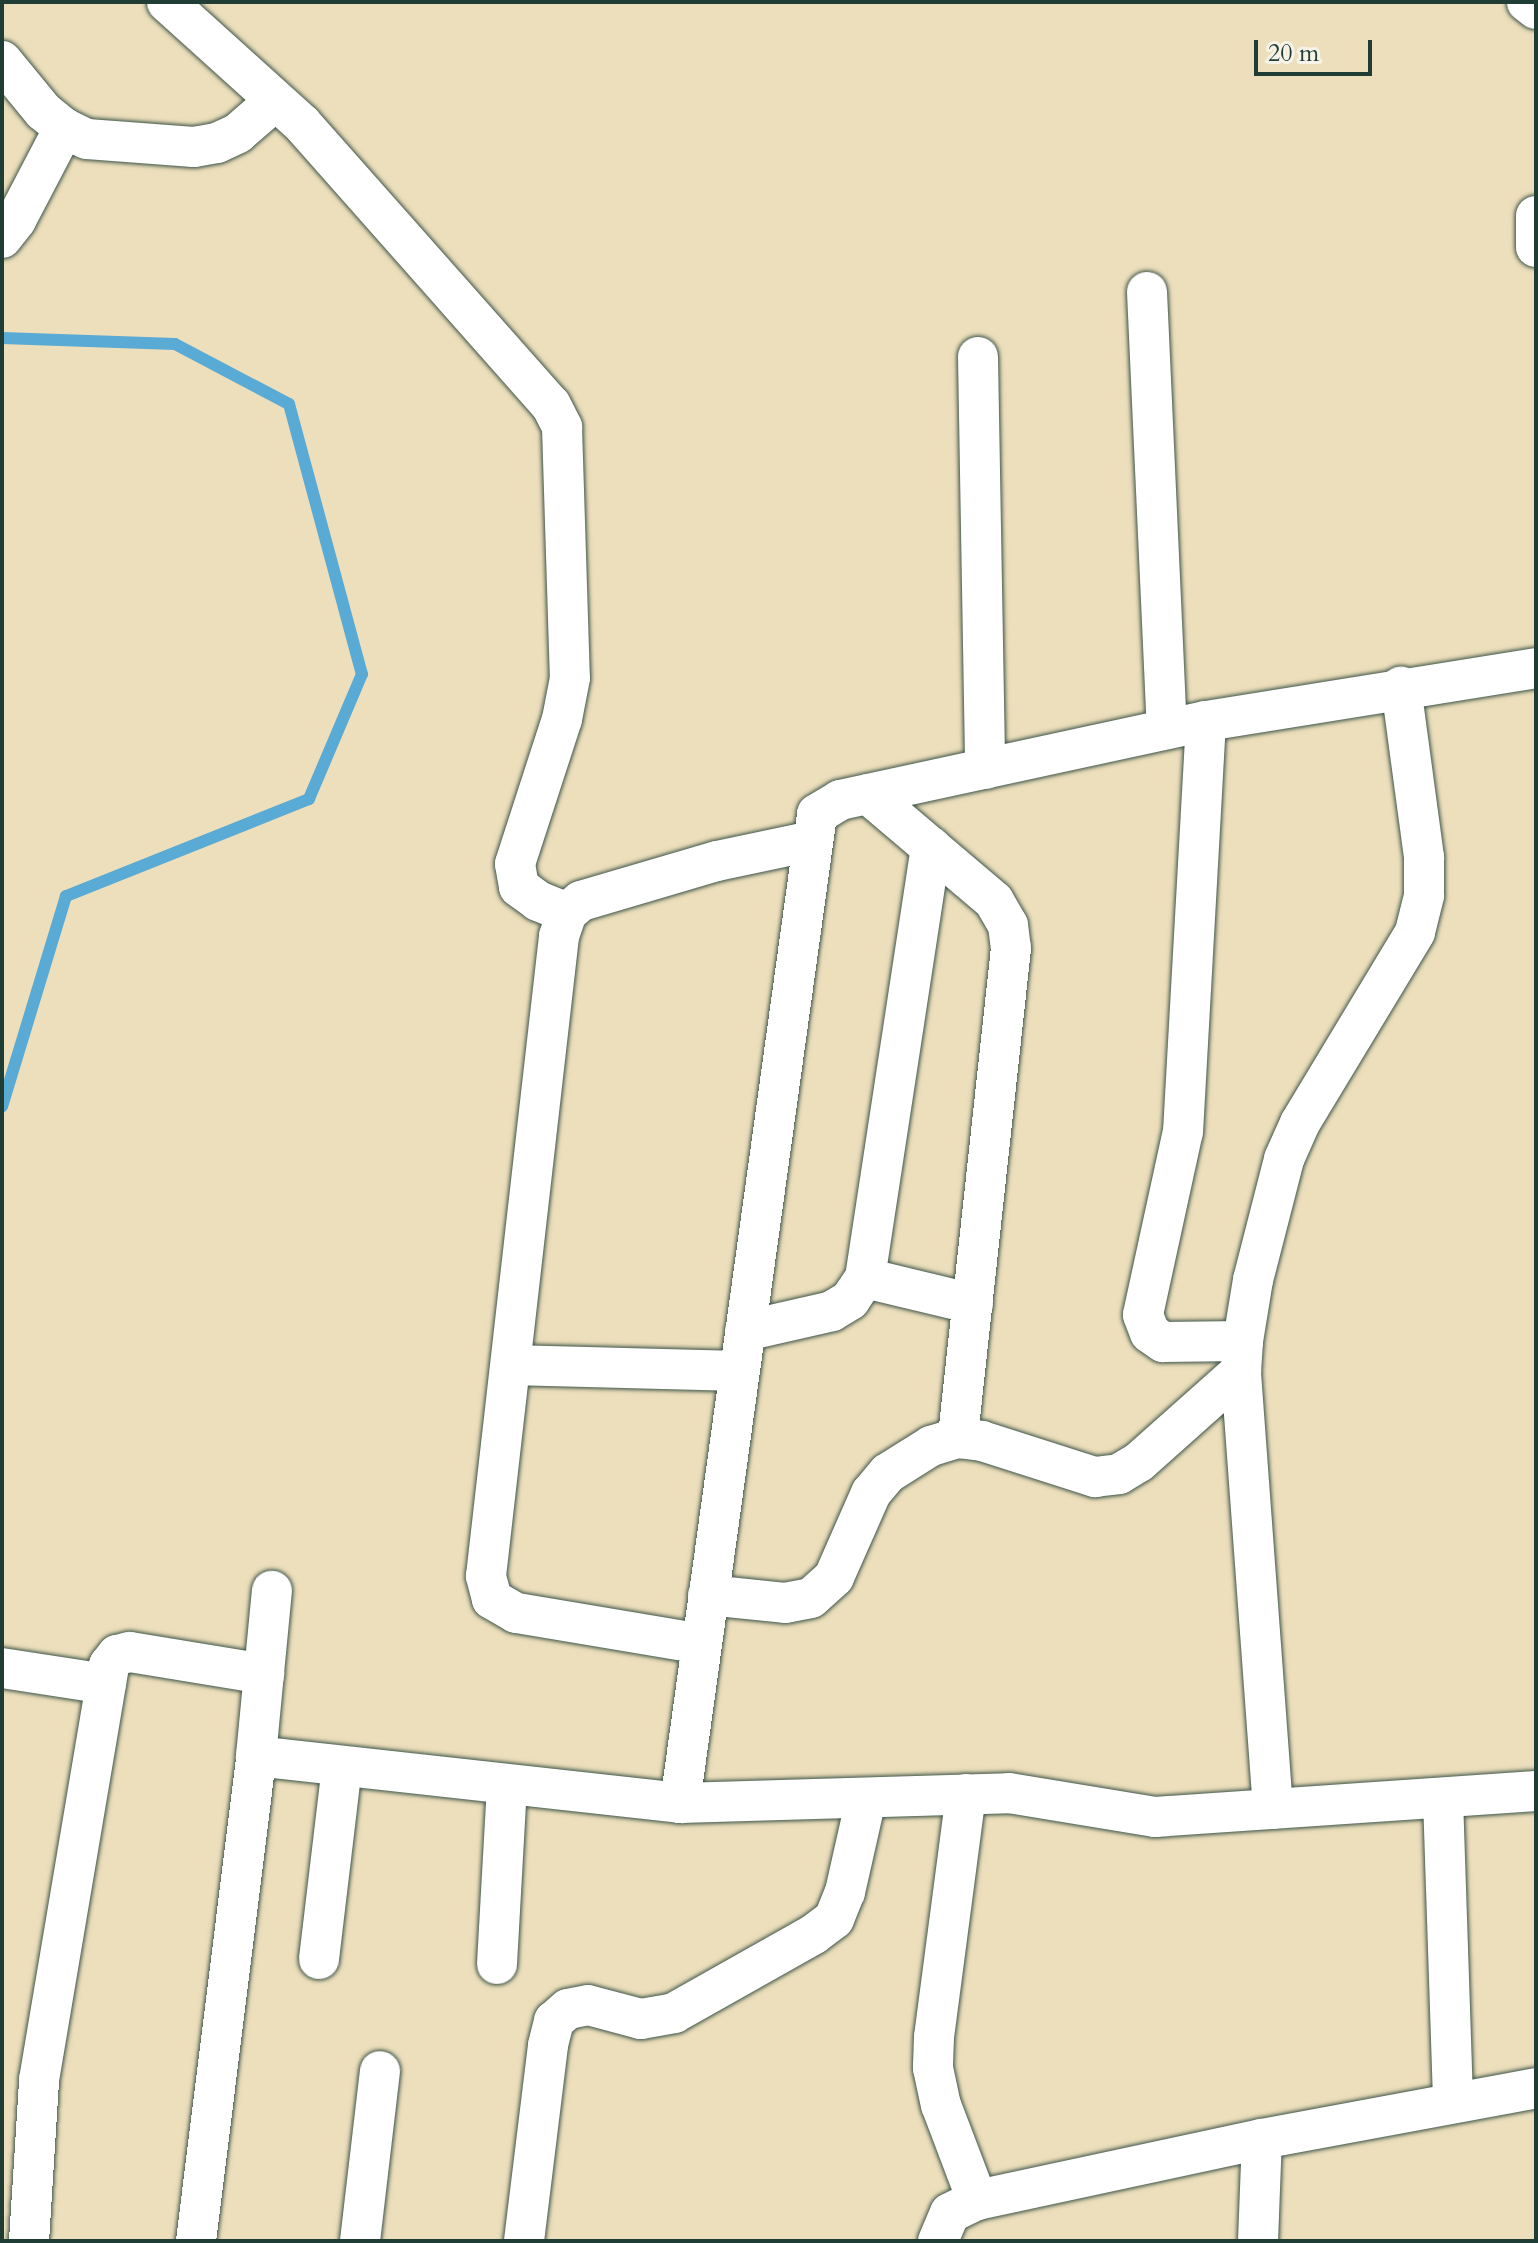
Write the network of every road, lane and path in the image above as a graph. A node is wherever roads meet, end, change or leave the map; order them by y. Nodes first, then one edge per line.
1 (167, 2) edge
2 (1527, 2) edge
3 (1536, 9) edge
4 (2, 61) edge
5 (275, 101) junction
6 (64, 128) junction
7 (1536, 216) edge
8 (2, 238) edge
9 (1536, 247) edge
10 (1147, 292) dead end
11 (978, 357) dead end
12 (1536, 668) edge
13 (1401, 687) junction
14 (1206, 721) junction
15 (1167, 729) junction
16 (985, 769) junction
17 (868, 794) junction
18 (812, 841) junction
19 (931, 847) junction
20 (567, 913) junction
21 (865, 1278) junction
22 (973, 1304) junction
23 (745, 1331) junction
24 (1242, 1356) junction
25 (511, 1365) junction
26 (739, 1371) junction
27 (958, 1438) junction
28 (272, 1591) dead end
29 (708, 1595) junction
30 (702, 1644) junction
31 (2, 1668) edge
32 (264, 1674) junction
33 (106, 1684) junction
34 (256, 1756) junction
35 (342, 1766) junction
36 (507, 1785) junction
37 (1536, 1791) edge
38 (966, 1794) junction
39 (1443, 1798) junction
40 (866, 1799) junction
41 (680, 1803) junction
42 (1273, 1809) junction
43 (319, 1959) dead end
44 (497, 1964) dead end
45 (380, 2071) dead end
46 (1536, 2088) edge
47 (1453, 2102) junction
48 (1262, 2139) junction
49 (977, 2200) junction
50 (29, 2241) edge
51 (196, 2241) edge
52 (360, 2241) edge
53 (524, 2241) edge
54 (938, 2241) edge
55 (1258, 2241) edge

1 - 5 street
2 - 3 street
4 - 6 street
5 - 6 street
5 - 20 street
6 - 8 street
7 - 9 street
10 - 15 street
11 - 16 street
12 - 13 street
13 - 14 street
13 - 24 street
14 - 15 street
14 - 24 street
15 - 16 street
16 - 17 street
17 - 18 street
17 - 19 street
18 - 20 street
18 - 23 street
19 - 21 street
19 - 22 street
20 - 25 street
21 - 22 street
21 - 23 street
22 - 27 street
23 - 26 street
24 - 27 street
24 - 42 street
25 - 26 street
25 - 30 street
26 - 29 street
27 - 29 street
28 - 32 street
29 - 30 street
30 - 41 street
31 - 33 street
32 - 33 street
32 - 34 street
33 - 50 street
34 - 35 street
34 - 51 street
35 - 36 street
35 - 43 street
36 - 41 street
36 - 44 street
37 - 39 street
38 - 40 street
38 - 42 street
38 - 49 street
39 - 42 street
39 - 47 street
40 - 41 street
40 - 53 street
45 - 52 street
46 - 47 street
47 - 48 street
48 - 49 street
48 - 55 street
49 - 54 street

